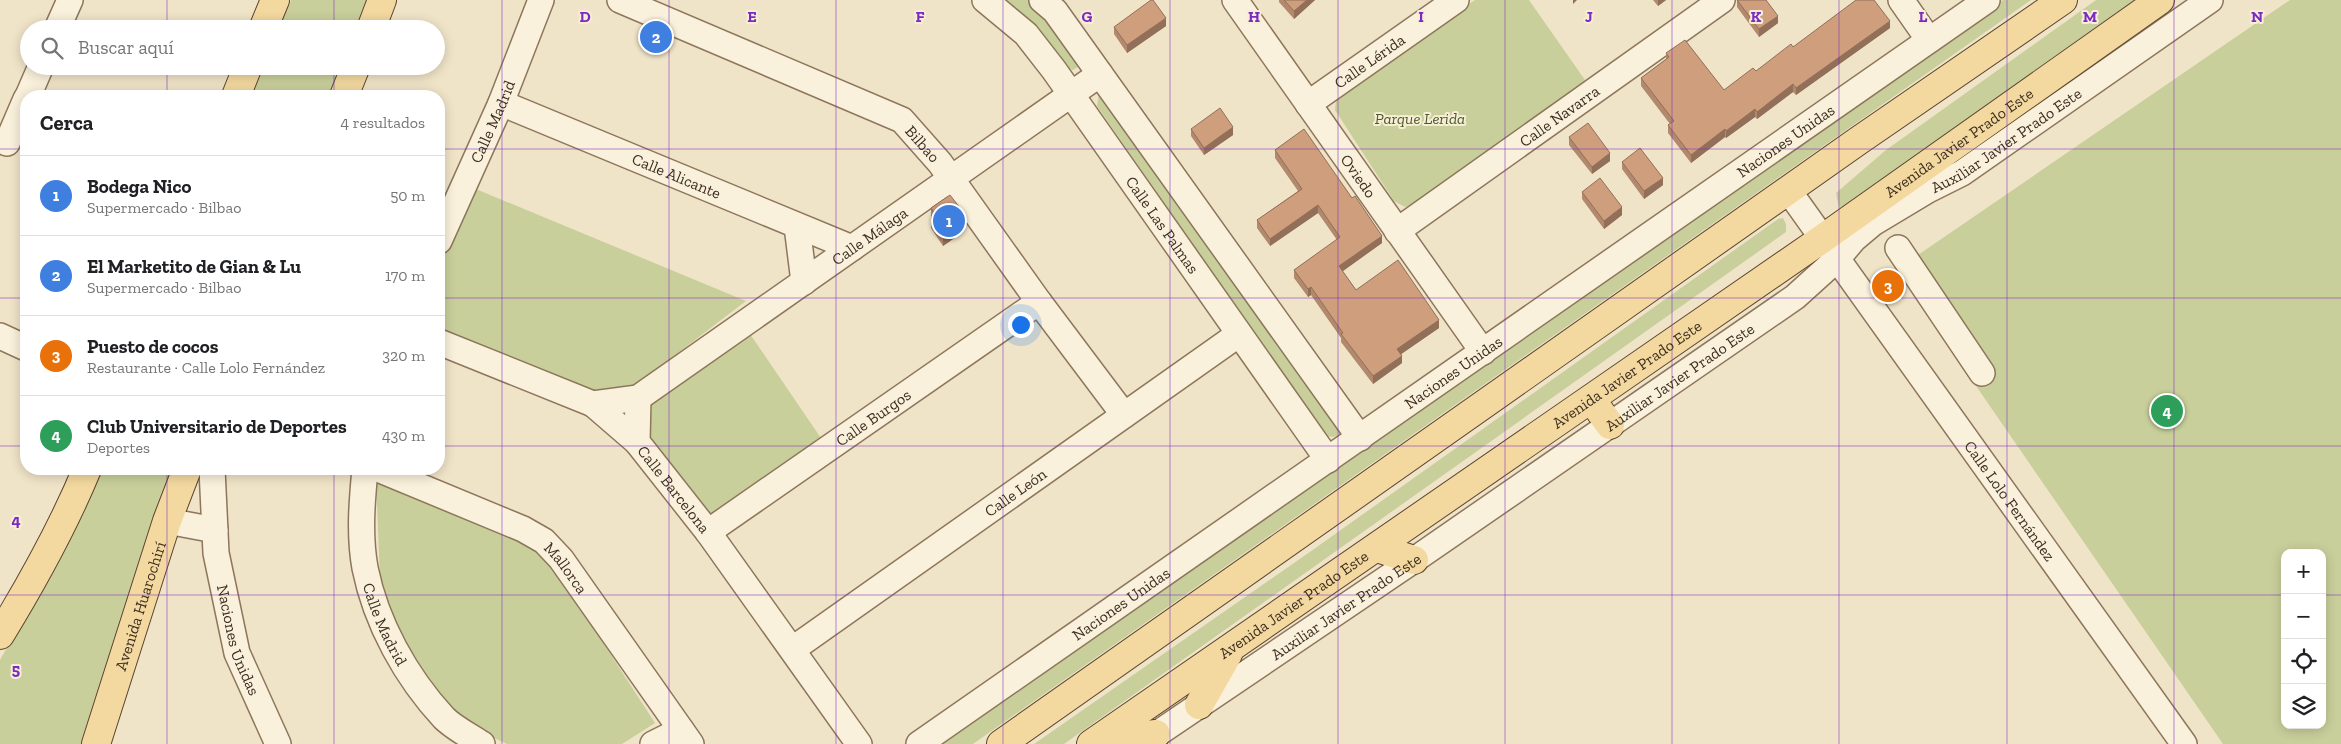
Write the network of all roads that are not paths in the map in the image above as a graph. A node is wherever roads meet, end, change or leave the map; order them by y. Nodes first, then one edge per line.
1 (70, 0) edge
2 (275, 0) edge
3 (382, 0) edge
4 (541, 0) edge
5 (620, 0) edge
6 (985, 0) edge
7 (1042, 0) edge
8 (1235, 0) edge
9 (1456, 0) edge
10 (1722, 0) edge
11 (1901, 0) edge
12 (1987, 0) edge
13 (2063, 0) edge
14 (2160, 0) edge
15 (2210, 0) edge
16 (62, 20) edge
17 (267, 20) edge
18 (374, 20) edge
19 (1929, 40) junction
20 (1100, 74) junction
21 (37, 75) edge
22 (244, 75) edge
23 (352, 75) edge
24 (30, 90) edge
25 (238, 90) edge
26 (346, 90) edge
27 (1071, 94) junction
28 (501, 103) junction
29 (1308, 104) junction
30 (20, 118) edge
31 (11, 144) edge
32 (952, 178) junction
33 (1788, 190) junction
34 (797, 226) junction
35 (445, 227) edge
36 (1397, 231) junction
37 (852, 248) junction
38 (1898, 248) dead end
39 (1830, 249) junction
40 (804, 282) junction
41 (1039, 302) junction
42 (1239, 334) junction
43 (0, 336) edge
44 (445, 344) edge
45 (20, 345) edge
46 (1483, 352) junction
47 (1982, 373) dead end
48 (638, 398) junction
49 (1591, 399) junction
50 (593, 404) junction
51 (1124, 415) junction
52 (1610, 425) junction
53 (1360, 438) junction
54 (637, 442) junction
55 (1328, 460) junction
56 (83, 475) edge
57 (185, 475) edge
58 (212, 475) edge
59 (364, 475) edge
60 (392, 475) edge
61 (167, 521) junction
62 (215, 530) junction
63 (708, 532) junction
64 (1377, 548) junction
65 (1414, 560) junction
66 (0, 635) edge
67 (1231, 648) junction
68 (793, 649) junction
69 (1199, 705) junction
70 (686, 737) edge
71 (1154, 741) edge
72 (1093, 743) edge
73 (96, 744) edge
74 (278, 744) edge
75 (482, 744) edge
76 (653, 744) edge
77 (859, 744) edge
78 (919, 744) edge
79 (1001, 744) edge
80 (2184, 744) edge

1 - 16 street
2 - 17 main road
3 - 18 main road
4 - 28 street, Calle Madrid
5 - 32 street, Bilbao
6 - 27 street, Calle Las Palmas
7 - 20 street
8 - 29 street, Oviedo
9 - 29 street, Calle Lérida
10 - 36 street, Calle Navarra
11 - 19 street
12 - 19 street, Naciones Unidas
13 - 33 main road
14 - 39 main road, Avenida Javier Prado Este
15 - 39 street, Auxiliar Javier Prado Este
19 - 46 street, Naciones Unidas
20 - 27 street, Calle Málaga
20 - 53 street
21 - 24 street
22 - 25 main road
23 - 26 main road
27 - 32 street, Calle Málaga
27 - 42 street, Calle Las Palmas
28 - 34 street, Calle Alicante
28 - 35 street, Calle Madrid
29 - 36 street, Oviedo
30 - 31 street
32 - 37 street, Calle Málaga
32 - 41 street, Bilbao
33 - 39 street, Calle Lolo Fernández
33 - 79 main road
34 - 37 street, Calle Alicante
34 - 40 street
36 - 46 street, Oviedo
37 - 40 street, Calle Málaga
38 - 47 street
39 - 49 main road, Avenida Javier Prado Este
39 - 52 street, Auxiliar Javier Prado Este
39 - 80 street, Calle Lolo Fernández
40 - 48 street, Calle Málaga
41 - 51 street, Bilbao
41 - 63 street, Calle Burgos
42 - 51 street, Calle León
42 - 55 street, Calle Las Palmas
43 - 45 street
44 - 50 street
46 - 53 street, Naciones Unidas
48 - 50 street
48 - 54 street, Calle Barcelona
49 - 52 main road
49 - 64 main road, Avenida Javier Prado Este
50 - 54 street
51 - 68 street, Calle León
52 - 65 street, Auxiliar Javier Prado Este
53 - 55 street, Naciones Unidas
54 - 63 street, Calle Barcelona
55 - 78 street, Naciones Unidas
56 - 66 main road
57 - 61 main road, Avenida Huarochirí
58 - 62 street, Naciones Unidas
59 - 75 street, Calle Madrid
60 - 70 street, Mallorca
61 - 62 street
61 - 73 main road, Avenida Huarochirí
62 - 74 street, Naciones Unidas
63 - 68 street, Calle Barcelona
64 - 65 main road
64 - 67 main road, Avenida Javier Prado Este
65 - 69 street, Auxiliar Javier Prado Este
67 - 69 main road
67 - 72 main road, Avenida Javier Prado Este
68 - 77 street, Calle Barcelona
69 - 71 street, Auxiliar Javier Prado Este
70 - 76 street
71 - 72 main road

